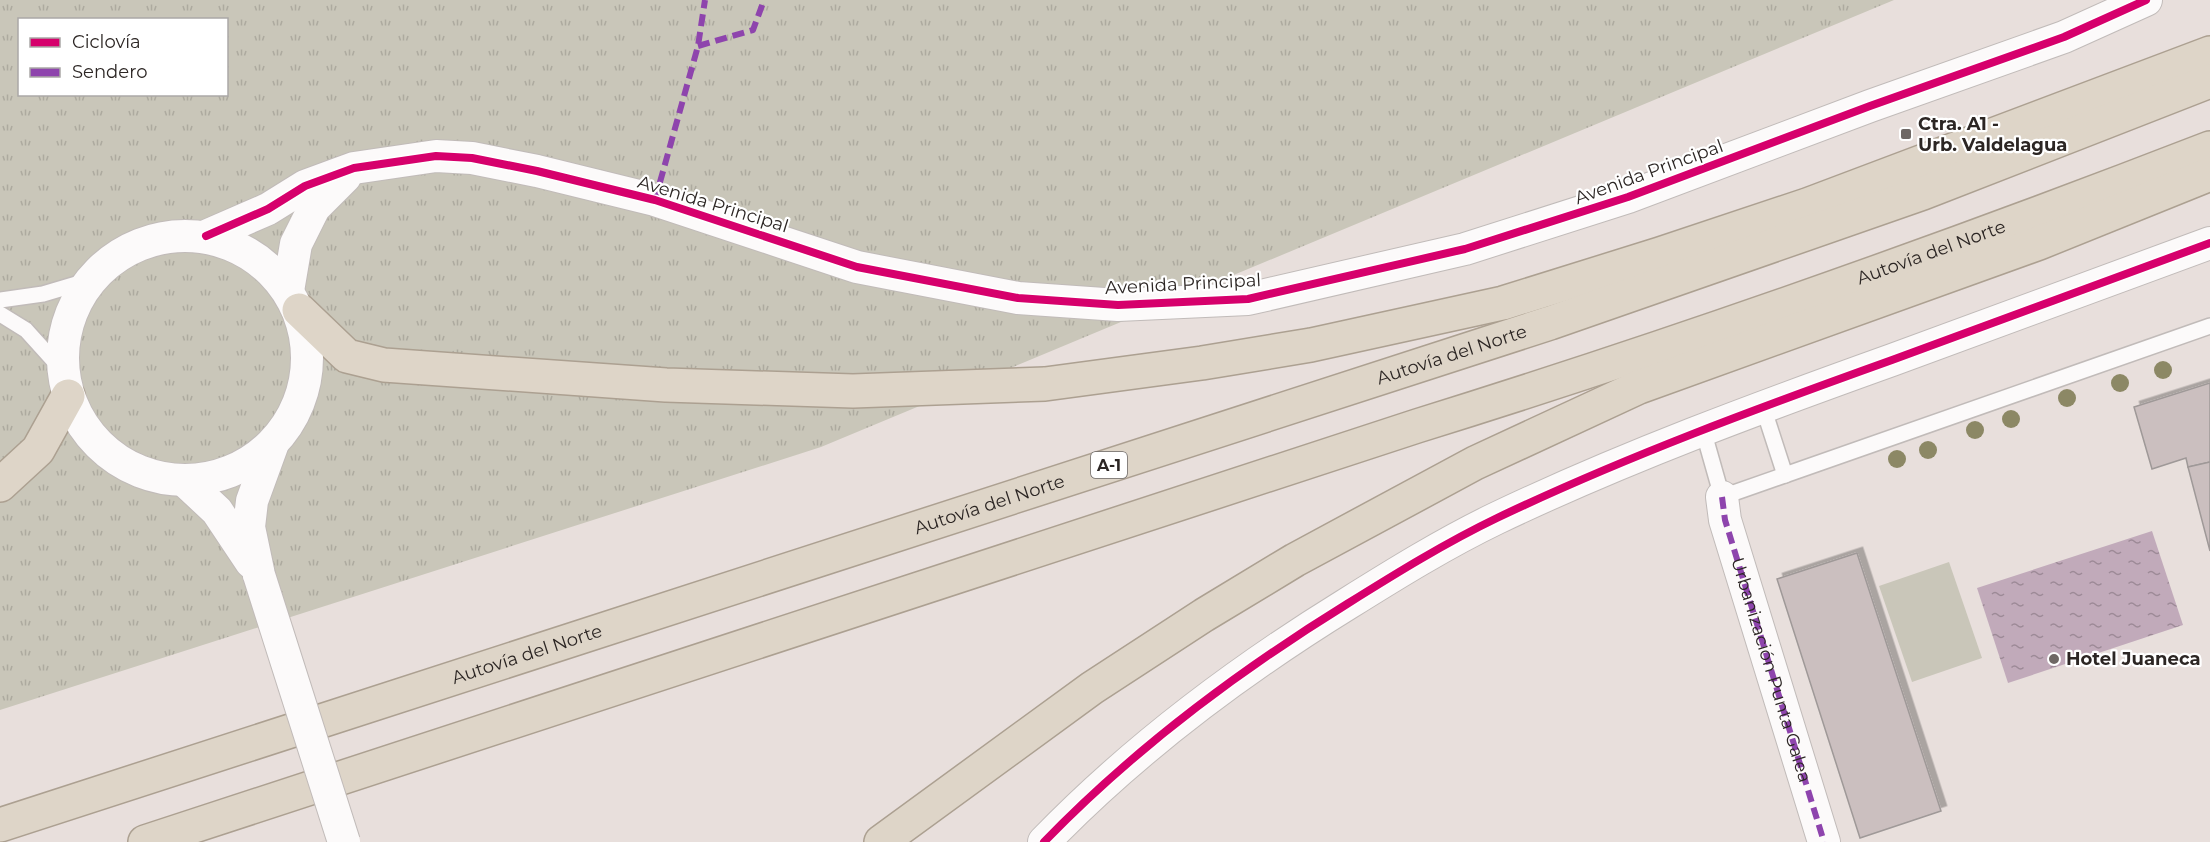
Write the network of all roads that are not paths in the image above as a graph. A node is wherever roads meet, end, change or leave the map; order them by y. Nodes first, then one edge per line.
1 (2146, 0) edge
2 (2210, 53) edge
3 (2210, 81) edge
4 (2210, 148) edge
5 (354, 168) junction
6 (2210, 174) edge
7 (206, 236) junction
8 (2210, 243) edge
9 (90, 280) junction
10 (0, 300) edge
11 (293, 300) junction
12 (0, 314) edge
13 (2210, 326) edge
14 (66, 383) junction
15 (1763, 407) junction
16 (1703, 430) junction
17 (273, 445) junction
18 (1785, 475) junction
19 (186, 482) junction
20 (0, 485) edge
21 (1722, 497) junction
22 (259, 575) junction
23 (0, 825) edge
24 (145, 842) edge
25 (344, 842) edge
26 (881, 842) edge
27 (1044, 842) edge
28 (1824, 842) edge

1 - 5 street, Avenida Principal
2 - 11 highway
3 - 23 highway, Autovía del Norte / A-1
4 - 24 highway, Autovía del Norte
5 - 7 street, Avenida Principal
5 - 11 street
6 - 26 highway
7 - 9 street
7 - 11 street
8 - 15 street
9 - 10 lane
9 - 14 street
11 - 17 street
12 - 14 lane
13 - 18 lane
14 - 19 street
14 - 20 highway
15 - 16 street
15 - 18 lane
16 - 21 lane
16 - 27 street
17 - 19 street
17 - 22 street
18 - 21 lane
19 - 22 street
21 - 28 street, Urbanización Punta Galea
22 - 25 street, bridge

